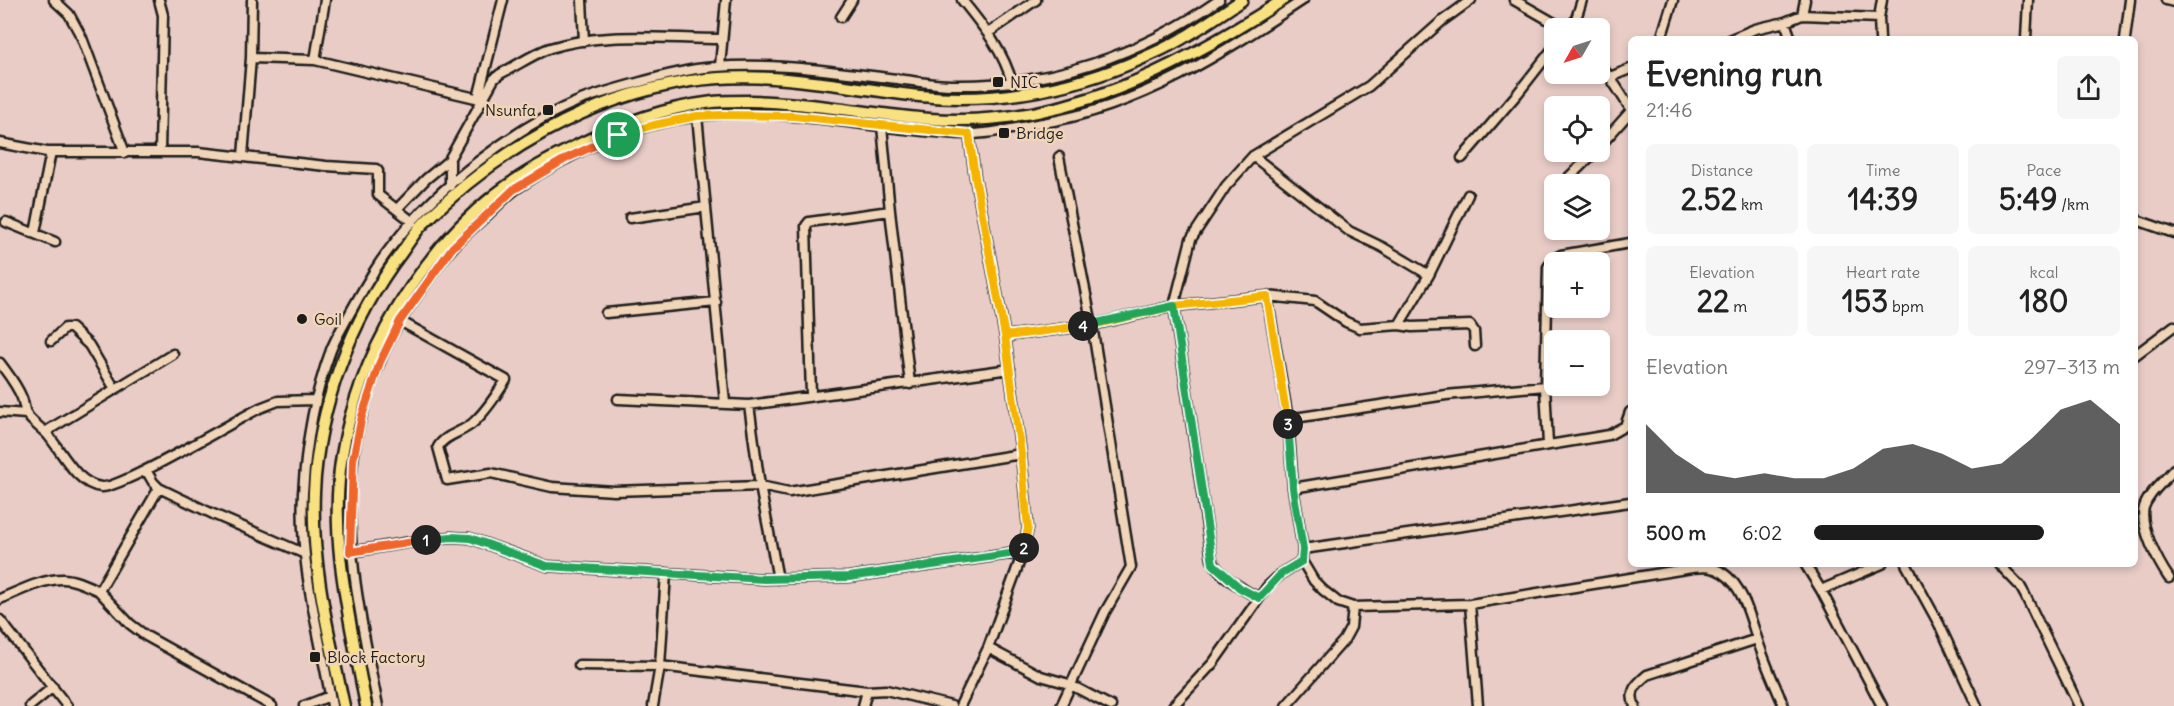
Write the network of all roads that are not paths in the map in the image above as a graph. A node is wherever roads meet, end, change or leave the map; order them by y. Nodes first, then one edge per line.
1 (54, 0) edge
2 (159, 0) edge
3 (252, 0) edge
4 (325, 0) edge
5 (503, 0) edge
6 (582, 0) edge
7 (726, 0) edge
8 (852, 0) edge
9 (962, 0) edge
10 (1036, 0) edge
11 (1219, 0) edge
12 (1242, 0) edge
13 (1283, 0) edge
14 (1303, 0) edge
15 (1471, 0) edge
16 (1514, 0) edge
17 (1582, 0) edge
18 (1673, 0) edge
19 (1805, 0) edge
20 (1882, 0) edge
21 (2028, 0) edge
22 (2130, 0) edge
23 (2166, 0) edge
24 (2174, 2) edge
25 (1802, 15) junction
26 (841, 17) dead end
27 (1546, 18) edge
28 (1576, 18) edge
29 (1879, 18) junction
30 (1785, 22) junction
31 (988, 33) junction
32 (1663, 36) edge
33 (1738, 36) edge
34 (1790, 36) edge
35 (1880, 36) edge
36 (2026, 36) edge
37 (2125, 36) edge
38 (721, 39) junction
39 (584, 41) junction
40 (251, 58) junction
41 (315, 60) junction
42 (1544, 60) edge
43 (720, 66) junction
44 (1628, 70) edge
45 (1610, 77) joint
46 (1012, 83) junction
47 (481, 99) junction
48 (1628, 107) edge
49 (1628, 112) edge
50 (697, 116) junction
51 (882, 126) junction
52 (969, 134) junction
53 (1610, 134) edge
54 (0, 143) edge
55 (51, 152) junction
56 (160, 152) junction
57 (125, 153) junction
58 (243, 156) junction
59 (1253, 156) junction
60 (1059, 157) dead end
61 (1462, 158) dead end
62 (449, 160) junction
63 (1585, 162) edge
64 (1572, 174) edge
65 (450, 186) junction
66 (1468, 195) dead end
67 (706, 207) junction
68 (396, 209) junction
69 (890, 211) junction
70 (630, 218) dead end
71 (2138, 220) edge
72 (6, 222) dead end
73 (413, 222) junction
74 (35, 233) junction
75 (2174, 233) edge
76 (55, 242) dead end
77 (1628, 243) edge
78 (1429, 276) junction
79 (1267, 296) junction
80 (716, 302) junction
81 (1174, 306) junction
82 (606, 313) dead end
83 (400, 321) junction
84 (1092, 325) junction
85 (1399, 325) junction
86 (2174, 327) edge
87 (1546, 330) edge
88 (1005, 336) junction
89 (51, 341) dead end
90 (1475, 346) dead end
91 (2138, 353) edge
92 (173, 354) dead end
93 (0, 363) edge
94 (1010, 369) junction
95 (910, 384) junction
96 (1544, 386) edge
97 (115, 389) junction
98 (811, 395) junction
99 (1546, 396) edge
100 (618, 399) dead end
101 (315, 400) junction
102 (725, 403) junction
103 (749, 405) junction
104 (0, 412) edge
105 (26, 414) junction
106 (1628, 417) edge
107 (1288, 419) junction
108 (45, 432) junction
109 (1548, 445) junction
110 (1021, 454) junction
111 (2174, 469) edge
112 (146, 470) junction
113 (760, 486) junction
114 (159, 488) junction
115 (1293, 488) junction
116 (1628, 502) edge
117 (1303, 549) junction
118 (303, 552) junction
119 (350, 552) junction
120 (1023, 552) junction
121 (1302, 561) junction
122 (1702, 567) edge
123 (1713, 567) edge
124 (1807, 567) edge
125 (1875, 567) edge
126 (1908, 567) edge
127 (2002, 567) edge
128 (666, 573) junction
129 (2169, 578) dead end
130 (778, 579) junction
131 (1821, 590) junction
132 (99, 591) junction
133 (1259, 598) junction
134 (0, 599) edge
135 (1470, 604) junction
136 (1353, 607) junction
137 (0, 620) edge
138 (323, 636) junction
139 (1757, 639) junction
140 (988, 648) junction
141 (579, 665) dead end
142 (660, 666) junction
143 (1069, 684) junction
144 (53, 687) junction
145 (867, 691) junction
146 (330, 696) junction
147 (30, 706) edge
148 (67, 706) edge
149 (272, 706) edge
150 (304, 706) edge
151 (332, 706) edge
152 (345, 706) edge
153 (366, 706) edge
154 (378, 706) edge
155 (653, 706) edge
156 (863, 706) edge
157 (951, 706) edge
158 (960, 706) edge
159 (1061, 706) edge
160 (1111, 706) edge
161 (1173, 706) edge
162 (1286, 706) edge
163 (1478, 706) edge
164 (1635, 706) edge
165 (1784, 706) edge
166 (1882, 706) edge
167 (1977, 706) edge
168 (2079, 706) edge

1 - 57 street
2 - 56 street
3 - 40 street
4 - 41 street
5 - 47 street
6 - 39 street
7 - 38 street
8 - 26 street
9 - 31 street
10 - 31 street
11 - 46 street
12 - 138 main road
13 - 153 main road
14 - 52 street
15 - 59 street
16 - 27 street
17 - 28 street
18 - 32 street
19 - 25 street
20 - 29 street
21 - 36 street
22 - 37 street
23 - 24 street
25 - 29 street
25 - 30 street
29 - 35 street
30 - 33 street
30 - 34 street
31 - 46 street
38 - 39 street
38 - 43 street
39 - 47 street
40 - 41 street
40 - 58 street
41 - 47 street
42 - 61 street
43 - 46 street
43 - 65 street
44 - 45 street
45 - 48 street
47 - 62 street
49 - 53 street
50 - 51 street
50 - 67 street
50 - 83 street
51 - 52 street
51 - 69 street
52 - 88 street
54 - 55 street
55 - 57 street
55 - 74 street
56 - 57 street
56 - 58 street
58 - 68 street
59 - 78 street
59 - 81 street
60 - 84 street
62 - 65 street
62 - 68 street
63 - 64 street
65 - 73 street
66 - 78 street
67 - 70 street
67 - 80 street
68 - 73 street
69 - 95 street
69 - 98 street
71 - 75 street
72 - 74 street
73 - 101 street
74 - 76 street
77 - 87 street
78 - 85 street
79 - 81 street
79 - 85 street
79 - 107 street
80 - 82 street
80 - 102 street
81 - 84 street
81 - 133 street
83 - 113 street
83 - 119 street
84 - 88 street
84 - 143 street
85 - 90 street
86 - 91 street
88 - 94 street
89 - 97 street
92 - 97 street
93 - 105 street
94 - 95 street
94 - 110 street
95 - 98 street
96 - 107 street
97 - 108 street
98 - 103 street
99 - 109 street
100 - 102 street
101 - 112 street
101 - 118 street
102 - 103 street
103 - 113 street
104 - 105 street
105 - 108 street
106 - 109 street
107 - 115 street
108 - 112 street
109 - 115 street
110 - 113 street
110 - 120 street
111 - 129 street
112 - 114 street
113 - 130 street
114 - 118 street
114 - 132 street
115 - 117 street
116 - 117 street
117 - 121 street
118 - 138 street
119 - 128 street
119 - 154 street
120 - 130 street
120 - 140 street
121 - 133 street
121 - 136 street
122 - 135 street
123 - 139 street
124 - 131 street
125 - 131 street
126 - 167 street
127 - 168 street
128 - 130 street
128 - 142 street
131 - 166 street
132 - 134 street
132 - 149 street
133 - 161 street
135 - 136 street
135 - 163 street
136 - 162 street
137 - 144 street
138 - 146 street
138 - 152 main road
139 - 164 street
139 - 165 street
140 - 143 street
140 - 158 street
141 - 142 street
142 - 145 street
142 - 155 street
143 - 159 street
143 - 160 street
144 - 147 street
144 - 148 street
145 - 156 street
145 - 157 street
146 - 150 street
146 - 151 street

